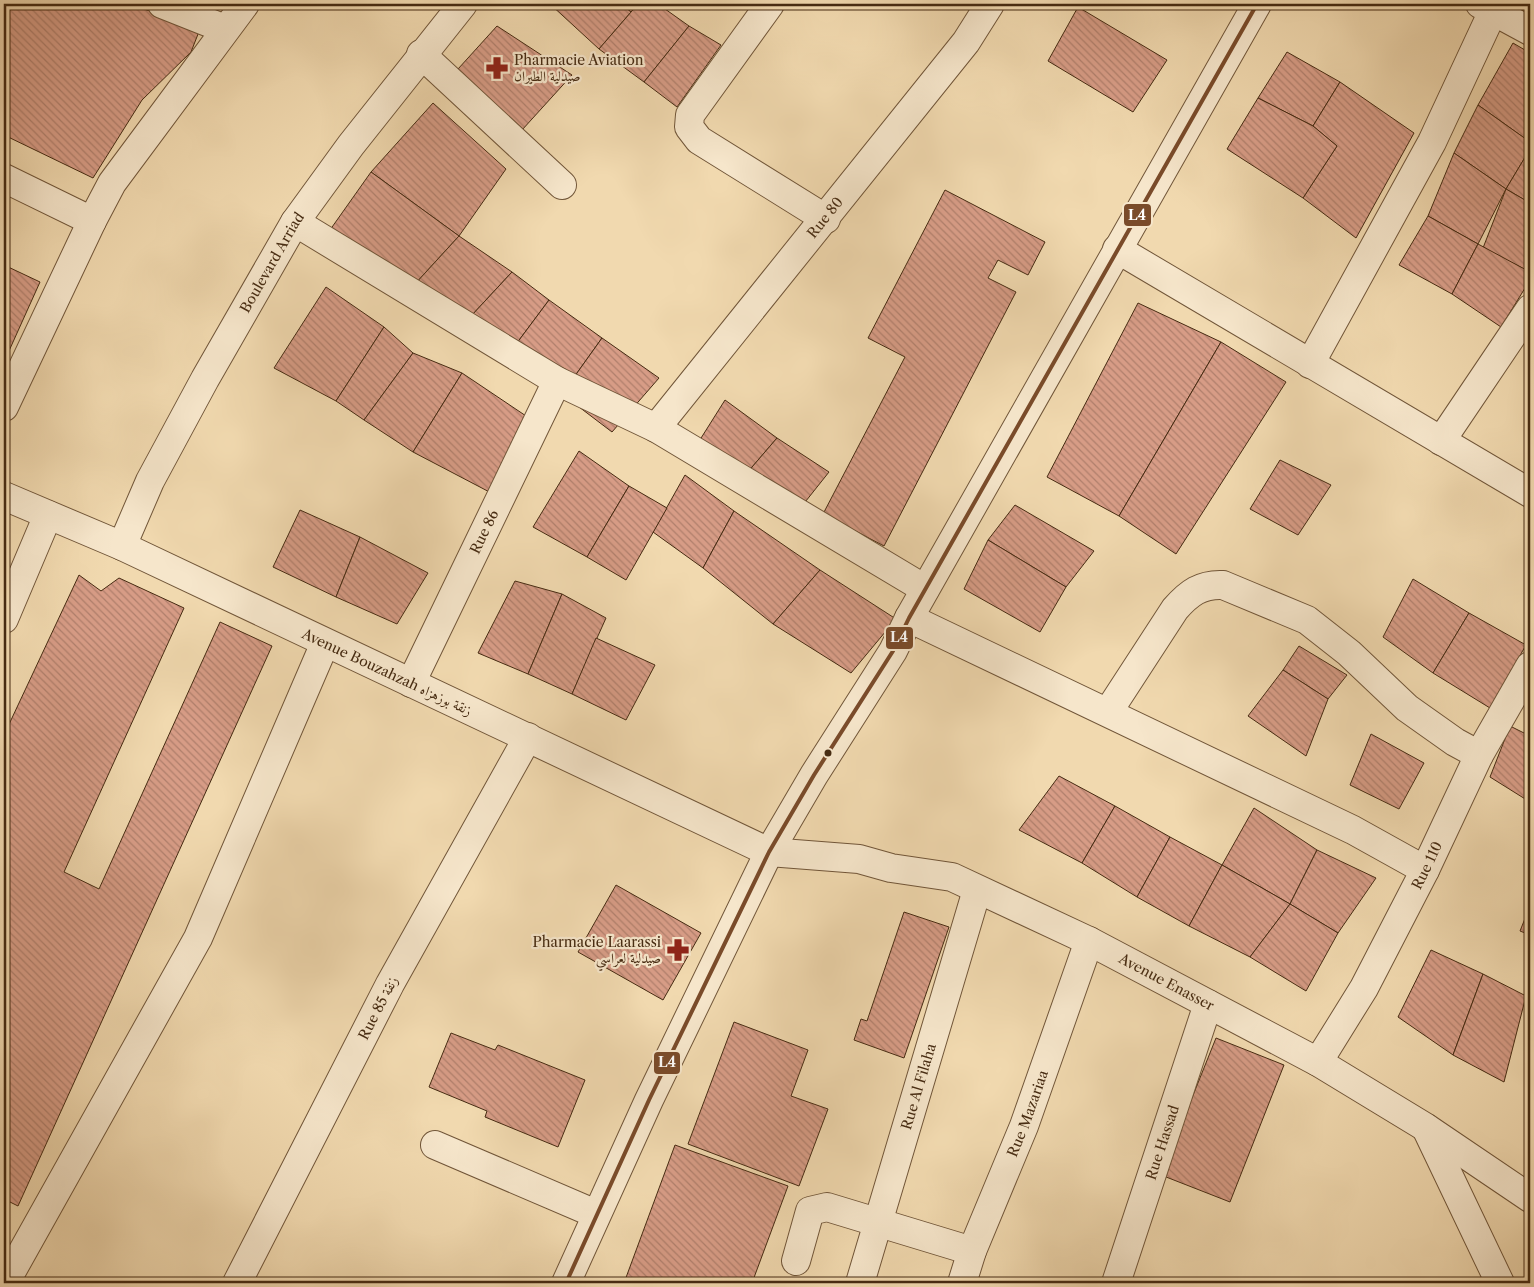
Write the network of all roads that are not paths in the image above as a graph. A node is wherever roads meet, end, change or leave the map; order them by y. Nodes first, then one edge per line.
1 (162, 4) edge
2 (244, 4) edge
3 (463, 4) edge
4 (770, 4) edge
5 (990, 4) edge
6 (1257, 4) edge
7 (1486, 7) edge
8 (225, 29) junction
9 (1530, 31) edge
10 (422, 54) junction
11 (4, 178) edge
12 (562, 184) dead end
13 (826, 219) junction
14 (92, 221) junction
15 (295, 222) junction
16 (1117, 249) junction
17 (1530, 308) edge
18 (1310, 364) junction
19 (557, 381) junction
20 (4, 407) edge
21 (656, 428) junction
22 (1441, 441) junction
23 (1530, 493) edge
24 (4, 496) edge
25 (48, 515) junction
26 (122, 546) junction
27 (925, 589) junction
28 (4, 618) edge
29 (909, 618) junction
30 (325, 643) junction
31 (1530, 666) edge
32 (411, 682) junction
33 (1108, 712) junction
34 (528, 737) junction
35 (1479, 755) junction
36 (769, 852) junction
37 (1426, 870) junction
38 (978, 890) junction
39 (1089, 941) junction
40 (1208, 1004) junction
41 (1318, 1062) junction
42 (1425, 1127) junction
43 (434, 1145) dead end
44 (1530, 1198) edge
45 (596, 1214) junction
46 (877, 1222) junction
47 (972, 1251) junction
48 (796, 1261) dead end
49 (6, 1283) edge
50 (237, 1283) edge
51 (566, 1283) edge
52 (860, 1283) edge
53 (962, 1283) edge
54 (1116, 1283) edge
55 (1500, 1283) edge

1 - 8 street
2 - 8 street
3 - 10 street, Boulevard Arriad
4 - 13 street
5 - 13 street, Rue 80
6 - 16 street
7 - 9 street
7 - 18 street
8 - 14 street
10 - 12 street
10 - 15 street, Boulevard Arriad
11 - 14 street
13 - 21 street, Rue 80
14 - 20 street
15 - 19 street
15 - 26 street, Boulevard Arriad
16 - 18 street
16 - 27 street
17 - 22 street
18 - 22 street
19 - 21 street
19 - 32 street, Rue 86
21 - 27 street
22 - 23 street
24 - 25 street, Avenue Bouzahzah زنقة بوزهزاه
25 - 26 street, Avenue Bouzahzah زنقة بوزهزاه
25 - 28 street
26 - 30 street, Avenue Bouzahzah زنقة بوزهزاه
27 - 29 street
29 - 33 street
29 - 36 street
30 - 32 street, Avenue Bouzahzah زنقة بوزهزاه
30 - 49 street
31 - 35 street, Rue 110
32 - 34 street, Avenue Bouzahzah زنقة بوزهزاه
33 - 35 street
33 - 37 street
34 - 36 street, Avenue Bouzahzah زنقة بوزهزاه
34 - 50 street, Rue 85 زنقة
35 - 37 street, Rue 110
36 - 38 street, Avenue Enasser
36 - 45 street
37 - 41 street, Rue 110
38 - 39 street, Avenue Enasser
38 - 46 street, Rue Al Filaha
39 - 40 street, Avenue Enasser
39 - 47 street, Rue Mazariaa
40 - 41 street, Avenue Enasser
40 - 54 street, Rue Hassad
41 - 42 street, Avenue Enasser
42 - 44 street, Avenue Enasser
42 - 55 street
43 - 45 street
45 - 51 street
46 - 47 street
46 - 48 street
46 - 52 street, Rue Al Filaha
47 - 53 street, Rue Mazariaa

